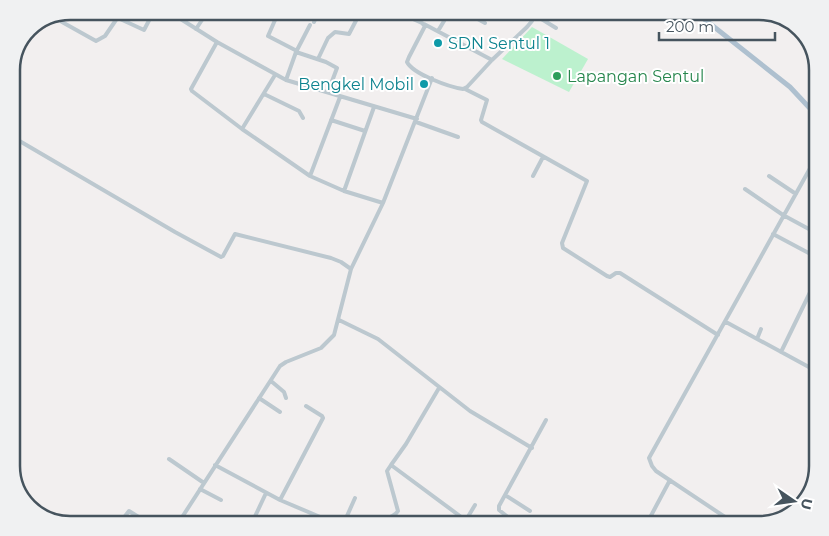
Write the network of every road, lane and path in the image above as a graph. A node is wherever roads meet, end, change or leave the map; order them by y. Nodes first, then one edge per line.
1 (116, 20) edge
2 (124, 20) edge
3 (149, 20) edge
4 (182, 20) edge
5 (202, 20) edge
6 (276, 20) edge
7 (356, 20) edge
8 (415, 20) edge
9 (445, 20) edge
10 (480, 20) edge
11 (531, 20) edge
12 (545, 20) edge
13 (705, 20) edge
14 (63, 21) edge
15 (485, 23) dead end
16 (424, 24) junction
17 (310, 25) dead end
18 (556, 28) dead end
19 (196, 29) junction
20 (438, 31) junction
21 (216, 42) junction
22 (297, 52) junction
23 (318, 59) junction
24 (492, 60) junction
25 (275, 75) junction
26 (432, 78) junction
27 (286, 80) junction
28 (465, 89) junction
29 (328, 92) junction
30 (264, 94) junction
31 (340, 96) junction
32 (374, 107) junction
33 (809, 107) edge
34 (304, 118) dead end
35 (331, 120) junction
36 (416, 121) junction
37 (242, 129) junction
38 (365, 131) junction
39 (458, 137) dead end
40 (20, 141) edge
41 (543, 157) junction
42 (809, 170) edge
43 (310, 176) junction
44 (533, 176) dead end
45 (769, 176) dead end
46 (745, 189) dead end
47 (344, 191) junction
48 (796, 194) junction
49 (383, 204) junction
50 (783, 215) junction
51 (809, 229) edge
52 (773, 234) junction
53 (809, 253) edge
54 (352, 269) junction
55 (809, 294) edge
56 (339, 320) junction
57 (726, 322) junction
58 (761, 329) dead end
59 (718, 335) junction
60 (756, 339) junction
61 (781, 352) junction
62 (809, 367) edge
63 (270, 381) junction
64 (439, 388) junction
65 (259, 398) junction
66 (286, 398) dead end
67 (306, 406) dead end
68 (280, 412) dead end
69 (546, 420) dead end
70 (532, 448) junction
71 (169, 459) dead end
72 (215, 465) junction
73 (391, 465) junction
74 (670, 480) junction
75 (204, 483) junction
76 (200, 489) junction
77 (266, 493) junction
78 (505, 495) junction
79 (355, 498) dead end
80 (221, 500) dead end
81 (280, 500) junction
82 (475, 505) dead end
83 (530, 511) dead end
84 (125, 516) edge
85 (138, 516) edge
86 (182, 516) edge
87 (255, 516) edge
88 (318, 516) edge
89 (347, 516) edge
90 (392, 516) edge
91 (461, 516) edge
92 (468, 516) edge
93 (507, 516) edge
94 (651, 516) edge
95 (724, 516) edge

1 - 14 street
2 - 3 street
4 - 19 street
5 - 19 street
6 - 22 street
7 - 23 street
8 - 16 street
9 - 20 street
10 - 15 street
11 - 24 street
12 - 18 street
13 - 33 main road
16 - 20 street
16 - 26 street
17 - 22 street
19 - 21 street
20 - 24 street
21 - 25 street
21 - 37 street
22 - 23 street
22 - 27 street
23 - 29 street
24 - 28 street
25 - 27 street
25 - 30 street
26 - 28 street
26 - 36 street
27 - 29 street
28 - 41 street
29 - 31 street
30 - 34 street
30 - 37 street
31 - 32 street
31 - 35 street
32 - 36 street
32 - 38 street
35 - 38 street
35 - 43 street
36 - 39 street
36 - 49 street
37 - 43 street
38 - 47 street
40 - 54 street
41 - 44 street
41 - 59 street
42 - 48 street
43 - 47 street
45 - 48 street
46 - 50 street
47 - 49 street
48 - 50 street
49 - 54 street
50 - 51 street
50 - 52 street
52 - 53 street
52 - 57 street
54 - 56 street
55 - 61 street
56 - 63 street
56 - 64 street
57 - 59 street
57 - 60 street
58 - 60 street
59 - 74 street
60 - 61 street
61 - 62 street
63 - 65 street
63 - 66 street
64 - 70 street
64 - 73 street
65 - 68 street
65 - 72 street
67 - 81 street
69 - 70 street
70 - 78 street
71 - 75 street
72 - 75 street
72 - 77 street
73 - 90 street
73 - 91 street
74 - 94 street
74 - 95 street
75 - 76 street
76 - 80 street
76 - 86 street
77 - 81 street
77 - 87 street
78 - 83 street
78 - 93 street
79 - 89 street
81 - 88 street
82 - 92 street
84 - 85 street

